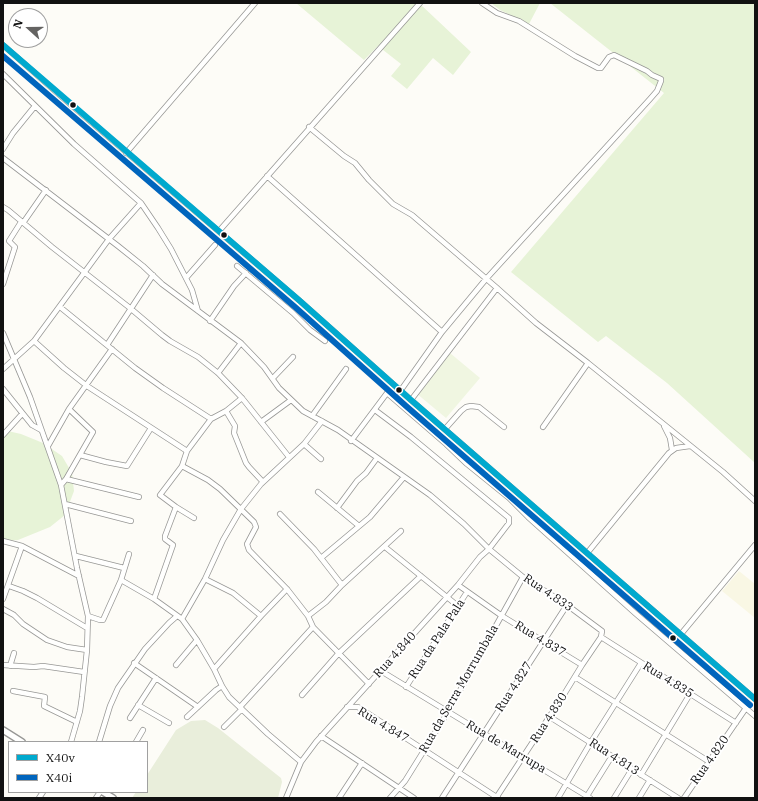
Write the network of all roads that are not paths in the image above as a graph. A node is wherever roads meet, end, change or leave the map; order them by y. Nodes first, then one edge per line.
1 (255, 3) edge
2 (420, 3) edge
3 (482, 3) edge
4 (3, 45) edge
5 (3, 74) edge
6 (35, 106) junction
7 (309, 127) junction
8 (3, 149) edge
9 (126, 153) junction
10 (3, 158) edge
11 (267, 176) junction
12 (46, 190) junction
13 (141, 203) junction
14 (3, 207) edge
15 (22, 222) junction
16 (219, 231) junction
17 (109, 239) junction
18 (215, 245) dead end
19 (237, 266) dead end
20 (85, 272) junction
21 (246, 273) junction
22 (153, 276) junction
23 (186, 278) junction
24 (486, 279) junction
25 (3, 284) edge
26 (497, 288) junction
27 (60, 306) junction
28 (130, 308) junction
29 (198, 311) junction
30 (210, 321) junction
31 (442, 332) junction
32 (3, 333) edge
33 (34, 341) junction
34 (325, 341) dead end
35 (240, 343) junction
36 (107, 344) junction
37 (112, 349) junction
38 (293, 357) dead end
39 (14, 359) junction
40 (588, 363) junction
41 (3, 369) edge
42 (346, 369) dead end
43 (218, 373) junction
44 (273, 378) junction
45 (87, 386) junction
46 (3, 389) edge
47 (401, 390) junction
48 (242, 398) junction
49 (291, 400) junction
50 (411, 400) junction
51 (69, 409) junction
52 (375, 410) junction
53 (226, 411) junction
54 (22, 414) junction
55 (312, 416) junction
56 (211, 419) junction
57 (322, 421) junction
58 (261, 422) junction
59 (664, 425) junction
60 (504, 427) dead end
61 (543, 427) dead end
62 (151, 428) junction
63 (445, 429) junction
64 (41, 430) junction
65 (3, 435) edge
66 (351, 440) junction
67 (304, 444) junction
68 (48, 446) junction
69 (690, 446) junction
70 (672, 450) junction
71 (186, 451) junction
72 (80, 455) junction
73 (289, 458) junction
74 (377, 458) junction
75 (321, 459) dead end
76 (182, 466) junction
77 (404, 477) junction
78 (66, 479) junction
79 (263, 482) junction
80 (61, 485) junction
81 (318, 492) dead end
82 (139, 497) dead end
83 (755, 501) edge
84 (65, 504) junction
85 (176, 507) junction
86 (337, 508) junction
87 (241, 509) junction
88 (280, 514) dead end
89 (194, 518) dead end
90 (131, 521) dead end
91 (359, 526) junction
92 (401, 531) dead end
93 (3, 541) edge
94 (755, 545) edge
95 (22, 546) junction
96 (385, 547) junction
97 (489, 549) junction
98 (588, 552) junction
99 (129, 554) dead end
100 (76, 556) junction
101 (321, 558) junction
102 (124, 568) junction
103 (79, 576) junction
104 (421, 576) junction
105 (523, 577) junction
106 (205, 579) junction
107 (121, 580) junction
108 (342, 585) junction
109 (458, 585) junction
110 (9, 586) junction
111 (287, 589) junction
112 (467, 592) junction
113 (154, 598) junction
114 (446, 598) junction
115 (3, 599) edge
116 (458, 606) junction
117 (567, 606) junction
118 (3, 609) edge
119 (88, 616) junction
120 (261, 616) junction
121 (308, 616) junction
122 (502, 616) junction
123 (180, 618) junction
124 (313, 627) junction
125 (87, 628) junction
126 (681, 634) junction
127 (600, 637) junction
128 (197, 640) junction
129 (544, 641) junction
130 (87, 650) junction
131 (14, 653) dead end
132 (338, 654) junction
133 (134, 663) junction
134 (641, 663) junction
135 (3, 665) edge
136 (176, 665) dead end
137 (582, 665) junction
138 (10, 666) junction
139 (214, 669) junction
140 (381, 671) junction
141 (84, 672) junction
142 (156, 678) junction
143 (575, 678) junction
144 (369, 684) junction
145 (222, 686) junction
146 (406, 687) junction
147 (13, 691) dead end
148 (690, 694) junction
149 (302, 695) dead end
150 (357, 696) junction
151 (755, 699) edge
152 (616, 703) junction
153 (138, 705) junction
154 (198, 707) junction
155 (347, 707) junction
156 (241, 708) junction
157 (358, 708) junction
158 (746, 708) junction
159 (448, 712) junction
160 (755, 716) edge
161 (187, 717) dead end
162 (550, 717) junction
163 (130, 718) dead end
164 (77, 722) junction
165 (169, 723) dead end
166 (736, 723) junction
167 (224, 727) dead end
168 (3, 730) edge
169 (143, 730) dead end
170 (484, 734) junction
171 (665, 734) junction
172 (321, 736) junction
173 (20, 741) edge
174 (71, 741) edge
175 (99, 741) edge
176 (137, 741) edge
177 (591, 742) junction
178 (424, 750) junction
179 (612, 756) junction
180 (522, 757) junction
181 (708, 761) junction
182 (301, 762) junction
183 (362, 763) junction
184 (632, 769) junction
185 (458, 772) junction
186 (641, 775) junction
187 (650, 780) junction
188 (567, 783) junction
189 (398, 788) junction
190 (589, 797) edge
191 (287, 798) edge
192 (339, 798) edge
193 (390, 798) edge
194 (414, 798) edge
195 (442, 798) edge
196 (497, 798) edge
197 (558, 798) edge
198 (614, 798) edge
199 (639, 798) edge
200 (678, 798) edge
201 (684, 798) edge

1 - 9 street
2 - 7 street
3 - 24 street
4 - 9 street
5 - 6 street
6 - 8 street
6 - 13 street
7 - 11 street
7 - 24 street
9 - 16 street
10 - 12 street, Rua 4.833
11 - 16 street
11 - 31 street
12 - 15 street
12 - 17 street, Rua 4.833
13 - 17 street
13 - 23 street
14 - 15 street
15 - 20 street
15 - 25 street
16 - 47 street
17 - 20 street
17 - 22 street, Rua 4.833
18 - 23 street
19 - 21 street
20 - 27 street
20 - 28 street
21 - 30 street
21 - 34 street
22 - 28 street
22 - 29 street, Rua 4.833
23 - 29 street
24 - 26 street
24 - 31 street
26 - 40 street
26 - 50 street
27 - 33 street
27 - 36 street
28 - 36 street
28 - 43 street
29 - 30 street, Rua 4.833
30 - 35 street, Rua 4.833
31 - 47 street
32 - 39 street
33 - 39 street
33 - 45 street
35 - 43 street
35 - 44 street, Rua 4.833
36 - 37 street
37 - 45 street
37 - 56 street
38 - 44 street
39 - 41 street
39 - 64 street
40 - 59 street
40 - 61 street
42 - 55 street
43 - 48 street
44 - 49 street, Rua 4.833
45 - 51 street
45 - 62 street
46 - 54 street
47 - 50 street
48 - 53 street
48 - 58 street
49 - 55 street, Rua 4.833
49 - 58 street
50 - 63 street
51 - 68 street
51 - 72 street
52 - 66 street
52 - 97 street, Rua 4.840
52 - 158 street
53 - 56 street
53 - 79 street
54 - 64 street
54 - 65 street
55 - 57 street, Rua 4.833
56 - 71 street
57 - 66 street, Rua 4.833
57 - 67 street
58 - 73 street
59 - 69 street
59 - 70 street
60 - 63 street
62 - 71 street
62 - 72 street
63 - 98 street
64 - 68 street
66 - 74 street, Rua 4.833
67 - 73 street
67 - 75 street
68 - 80 street
69 - 70 street
69 - 83 street
70 - 98 street
71 - 76 street
72 - 78 street
73 - 79 street
74 - 77 street, Rua 4.833
74 - 86 street
76 - 85 street
76 - 87 street
77 - 91 street
77 - 97 street, Rua 4.833
78 - 80 street
78 - 82 street
79 - 87 street
80 - 84 street
81 - 86 street
84 - 90 street
84 - 100 street
85 - 89 street
85 - 113 street
86 - 91 street
87 - 106 street
87 - 111 street
88 - 101 street
91 - 101 street
92 - 96 street
93 - 95 street
94 - 126 street
95 - 103 street
95 - 110 street
96 - 104 street
96 - 108 street
97 - 105 street, Rua 4.833
97 - 109 street, Rua 4.840
98 - 126 street
99 - 102 street
100 - 102 street
100 - 103 street
101 - 108 street
102 - 107 street
103 - 119 street
104 - 114 street
104 - 132 street
105 - 117 street, Rua 4.833
105 - 122 street, Rua da Serra Morrumbala
106 - 120 street
106 - 123 street
107 - 113 street
107 - 119 street
108 - 121 street
109 - 112 street, Rua 4.837
109 - 114 street, Rua 4.840
110 - 115 street
110 - 125 street
111 - 120 street
111 - 121 street
112 - 116 street, Rua da Pala Pala
112 - 122 street, Rua 4.837
113 - 123 street
114 - 116 street
114 - 140 street, Rua 4.840
116 - 146 street, Rua da Pala Pala
117 - 127 street, Rua 4.833
117 - 129 street, Rua 4.827
118 - 130 street
119 - 125 street
120 - 139 street
121 - 124 street
122 - 129 street, Rua 4.837
122 - 159 street, Rua da Serra Morrumbala
123 - 128 street
123 - 133 street
124 - 132 street
124 - 156 street
125 - 130 street
126 - 151 street
127 - 134 street, Rua 4.835
127 - 137 street, Rua 4.830
128 - 136 street
128 - 139 street
129 - 137 street, Rua 4.837
129 - 170 street, Rua 4.827
130 - 141 street
131 - 138 street
132 - 144 street
132 - 149 street
133 - 142 street
133 - 175 street
134 - 148 street, Rua 4.835
134 - 152 street
135 - 138 street
137 - 143 street, Rua 4.830
138 - 141 street
139 - 145 street
140 - 144 street, Rua 4.840
140 - 146 street, Rua de Marrupa
141 - 164 street
142 - 153 street
142 - 154 street
143 - 152 street
143 - 162 street, Rua 4.830
144 - 150 street, Rua 4.840
145 - 154 street
145 - 156 street
146 - 159 street, Rua de Marrupa
147 - 164 street
148 - 166 street, Rua 4.835
148 - 171 street
150 - 155 street, Rua 4.840
150 - 157 street
152 - 171 street
152 - 177 street
153 - 163 street
153 - 165 street
154 - 161 street
155 - 157 street, Rua 4.847
155 - 172 street, Rua 4.840
156 - 167 street
156 - 182 street
157 - 178 street, Rua 4.847
158 - 160 street
158 - 166 street, Rua 4.820
159 - 170 street, Rua de Marrupa
159 - 178 street, Rua da Serra Morrumbala
162 - 177 street, Rua 4.813
162 - 180 street, Rua 4.830
164 - 174 street
166 - 181 street, Rua 4.820
168 - 173 street
169 - 176 street
170 - 180 street, Rua de Marrupa
170 - 185 street, Rua 4.827
171 - 181 street
171 - 186 street
172 - 182 street, Rua 4.840
172 - 183 street
177 - 179 street, Rua 4.813
177 - 188 street
178 - 185 street, Rua 4.847
178 - 189 street, Rua da Serra Morrumbala
179 - 184 street, Rua 4.813
179 - 190 street
180 - 188 street, Rua de Marrupa
180 - 196 street, Rua 4.830
181 - 201 street, Rua 4.820
182 - 191 street, Rua 4.840
183 - 189 street
183 - 192 street
184 - 186 street, Rua 4.813
184 - 198 street
185 - 195 street, Rua 4.827
185 - 196 street, Rua 4.847
186 - 187 street, Rua 4.813
187 - 199 street
187 - 200 street, Rua 4.813
188 - 190 street, Rua de Marrupa
188 - 197 street
189 - 193 street, Rua da Serra Morrumbala
189 - 194 street

